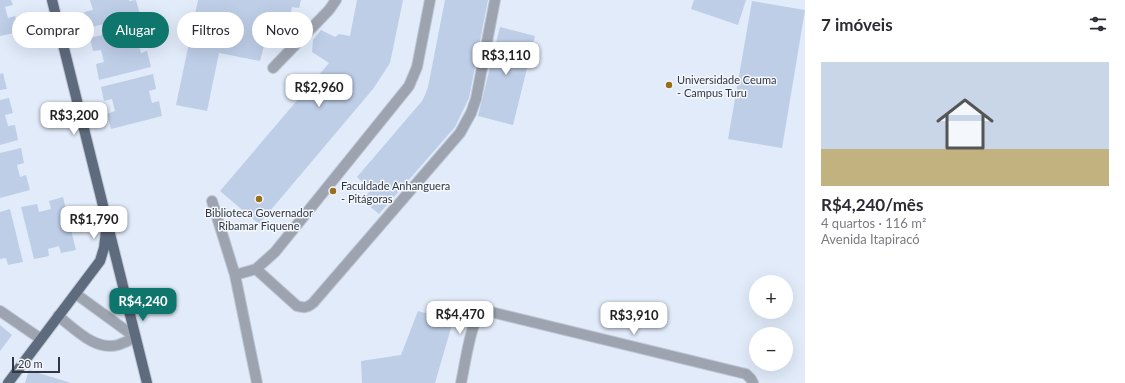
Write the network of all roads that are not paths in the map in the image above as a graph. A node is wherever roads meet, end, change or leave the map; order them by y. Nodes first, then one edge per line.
1 (52, 0) edge
2 (336, 0) edge
3 (430, 0) edge
4 (495, 0) edge
5 (273, 68) dead end
6 (212, 201) dead end
7 (107, 223) junction
8 (100, 261) junction
9 (118, 267) junction
10 (256, 269) junction
11 (235, 275) junction
12 (76, 294) junction
13 (0, 311) edge
14 (58, 316) junction
15 (135, 337) junction
16 (41, 339) junction
17 (8, 383) edge
18 (147, 383) edge
19 (257, 383) edge
20 (461, 383) edge
21 (753, 383) edge

1 - 7 main road
2 - 5 street
3 - 10 street
4 - 10 street
6 - 11 street
7 - 8 main road
7 - 9 main road
8 - 9 main road
8 - 12 main road
9 - 15 main road
10 - 11 street
11 - 19 street
12 - 14 main road
12 - 15 street
13 - 16 street
14 - 15 street
14 - 16 main road
15 - 18 main road
16 - 17 main road
20 - 21 street

